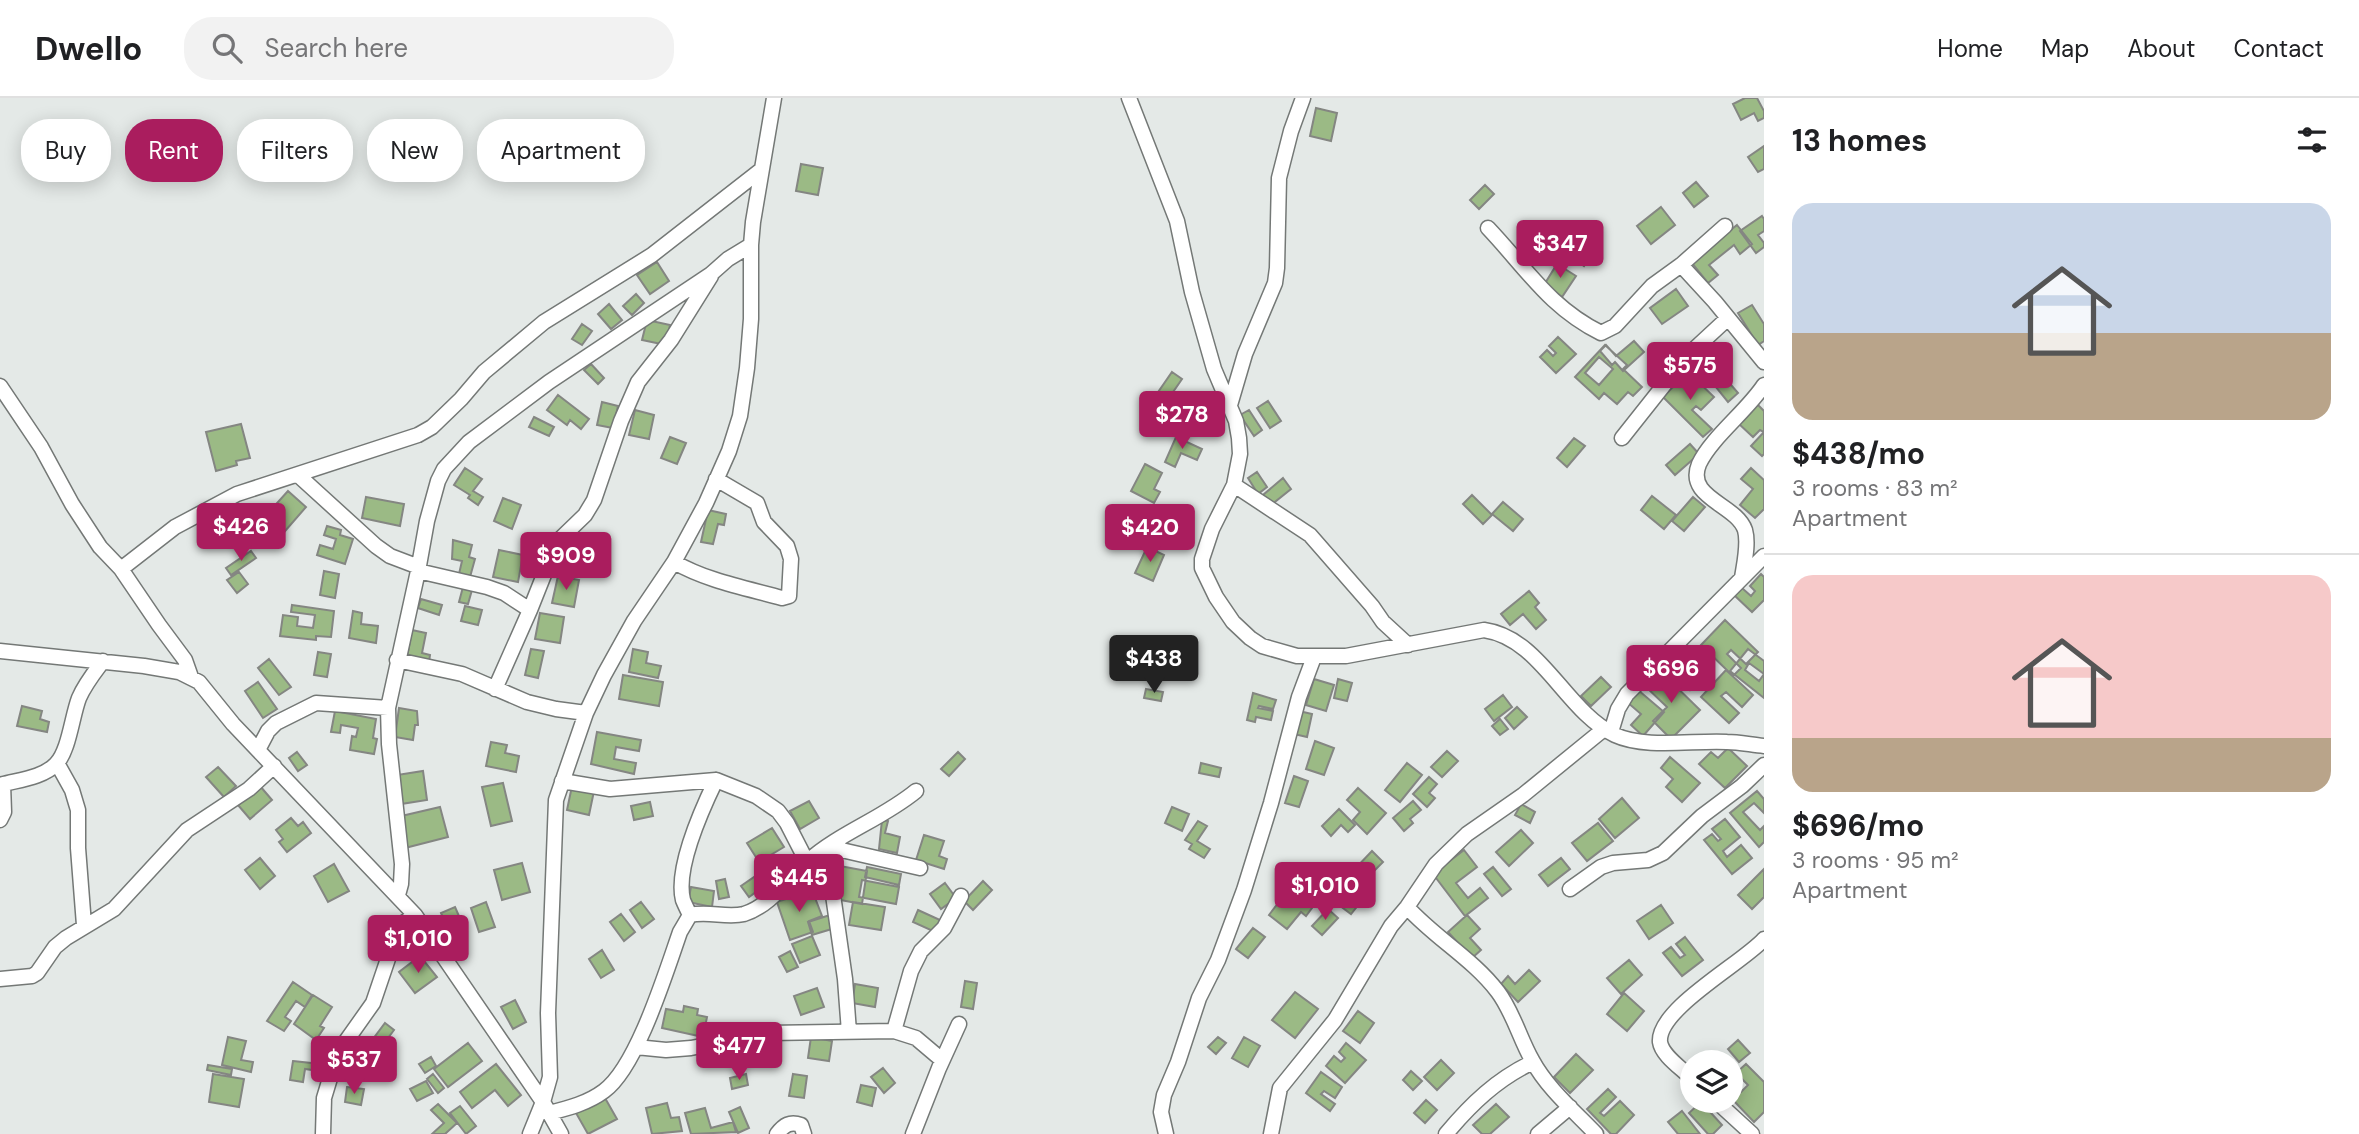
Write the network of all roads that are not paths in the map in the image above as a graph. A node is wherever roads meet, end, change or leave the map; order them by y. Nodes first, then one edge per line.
1 (774, 98) edge
2 (1129, 98) edge
3 (1303, 98) edge
4 (761, 170) junction
5 (1725, 226) dead end
6 (1488, 228) dead end
7 (751, 245) junction
8 (1681, 265) junction
9 (711, 274) junction
10 (1728, 318) junction
11 (1764, 362) edge
12 (1764, 385) edge
13 (0, 386) edge
14 (1230, 405) junction
15 (6, 406) edge
16 (1622, 438) dead end
17 (298, 475) junction
18 (716, 479) junction
19 (1234, 485) junction
20 (1764, 556) edge
21 (674, 562) junction
22 (121, 569) junction
23 (419, 569) junction
24 (1742, 578) junction
25 (530, 610) junction
26 (1408, 645) junction
27 (0, 651) edge
28 (1314, 657) junction
29 (397, 660) junction
30 (103, 661) junction
31 (191, 677) junction
32 (495, 689) junction
33 (388, 708) junction
34 (586, 713) junction
35 (1607, 730) junction
36 (1764, 746) edge
37 (258, 750) junction
38 (57, 763) junction
39 (1764, 765) edge
40 (274, 766) junction
41 (716, 780) junction
42 (562, 781) junction
43 (1, 784) edge
44 (916, 791) dead end
45 (0, 820) edge
46 (838, 845) junction
47 (807, 862) junction
48 (920, 868) dead end
49 (1570, 889) dead end
50 (398, 895) junction
51 (961, 896) dead end
52 (1407, 907) junction
53 (415, 915) junction
54 (690, 915) junction
55 (84, 925) junction
56 (1764, 939) edge
57 (0, 979) edge
58 (959, 1024) dead end
59 (894, 1031) junction
60 (849, 1032) junction
61 (636, 1047) junction
62 (942, 1060) junction
63 (1533, 1062) junction
64 (1680, 1067) edge
65 (1570, 1107) junction
66 (546, 1108) junction
67 (1729, 1113) edge
68 (323, 1134) edge
69 (530, 1134) edge
70 (561, 1134) edge
71 (777, 1134) edge
72 (804, 1134) edge
73 (913, 1134) edge
74 (1166, 1134) edge
75 (1270, 1134) edge
76 (1446, 1134) edge
77 (1538, 1134) edge
78 (1596, 1134) edge
79 (1752, 1134) edge

1 - 4 street
2 - 14 street
3 - 14 street
4 - 7 street
4 - 17 street
5 - 8 street
6 - 8 street
7 - 9 street
7 - 18 street
8 - 10 street
9 - 23 street
9 - 25 street
10 - 11 street
10 - 16 street
12 - 24 street
13 - 15 street
14 - 19 street
15 - 22 street
17 - 22 street
17 - 23 street
18 - 21 street
18 - 21 street
19 - 26 street
19 - 28 street
20 - 24 street
21 - 34 street
22 - 31 street
23 - 25 street
23 - 29 street
24 - 35 street
25 - 32 street
26 - 28 street
26 - 35 street
27 - 30 street
28 - 74 street
29 - 32 street
29 - 33 street
30 - 31 street
30 - 38 street
31 - 37 street
32 - 34 street
33 - 37 street
33 - 50 street
34 - 42 street
35 - 36 street
35 - 52 street
37 - 40 street
38 - 43 street
38 - 55 street
39 - 49 street
40 - 50 street
40 - 55 street
41 - 42 street
41 - 47 street
41 - 54 street
42 - 66 street
43 - 45 street
44 - 46 street
46 - 47 street
46 - 48 street
46 - 60 street
47 - 54 street
50 - 53 street
51 - 59 street
52 - 63 street
52 - 75 street
53 - 66 street
53 - 68 street
54 - 61 street
55 - 57 street
56 - 64 street
58 - 62 street
59 - 60 street
59 - 62 street
60 - 61 street
61 - 66 street
62 - 73 street
63 - 65 street
63 - 76 street
65 - 77 street
65 - 78 street
66 - 69 street
66 - 70 street
67 - 79 street
71 - 72 street

